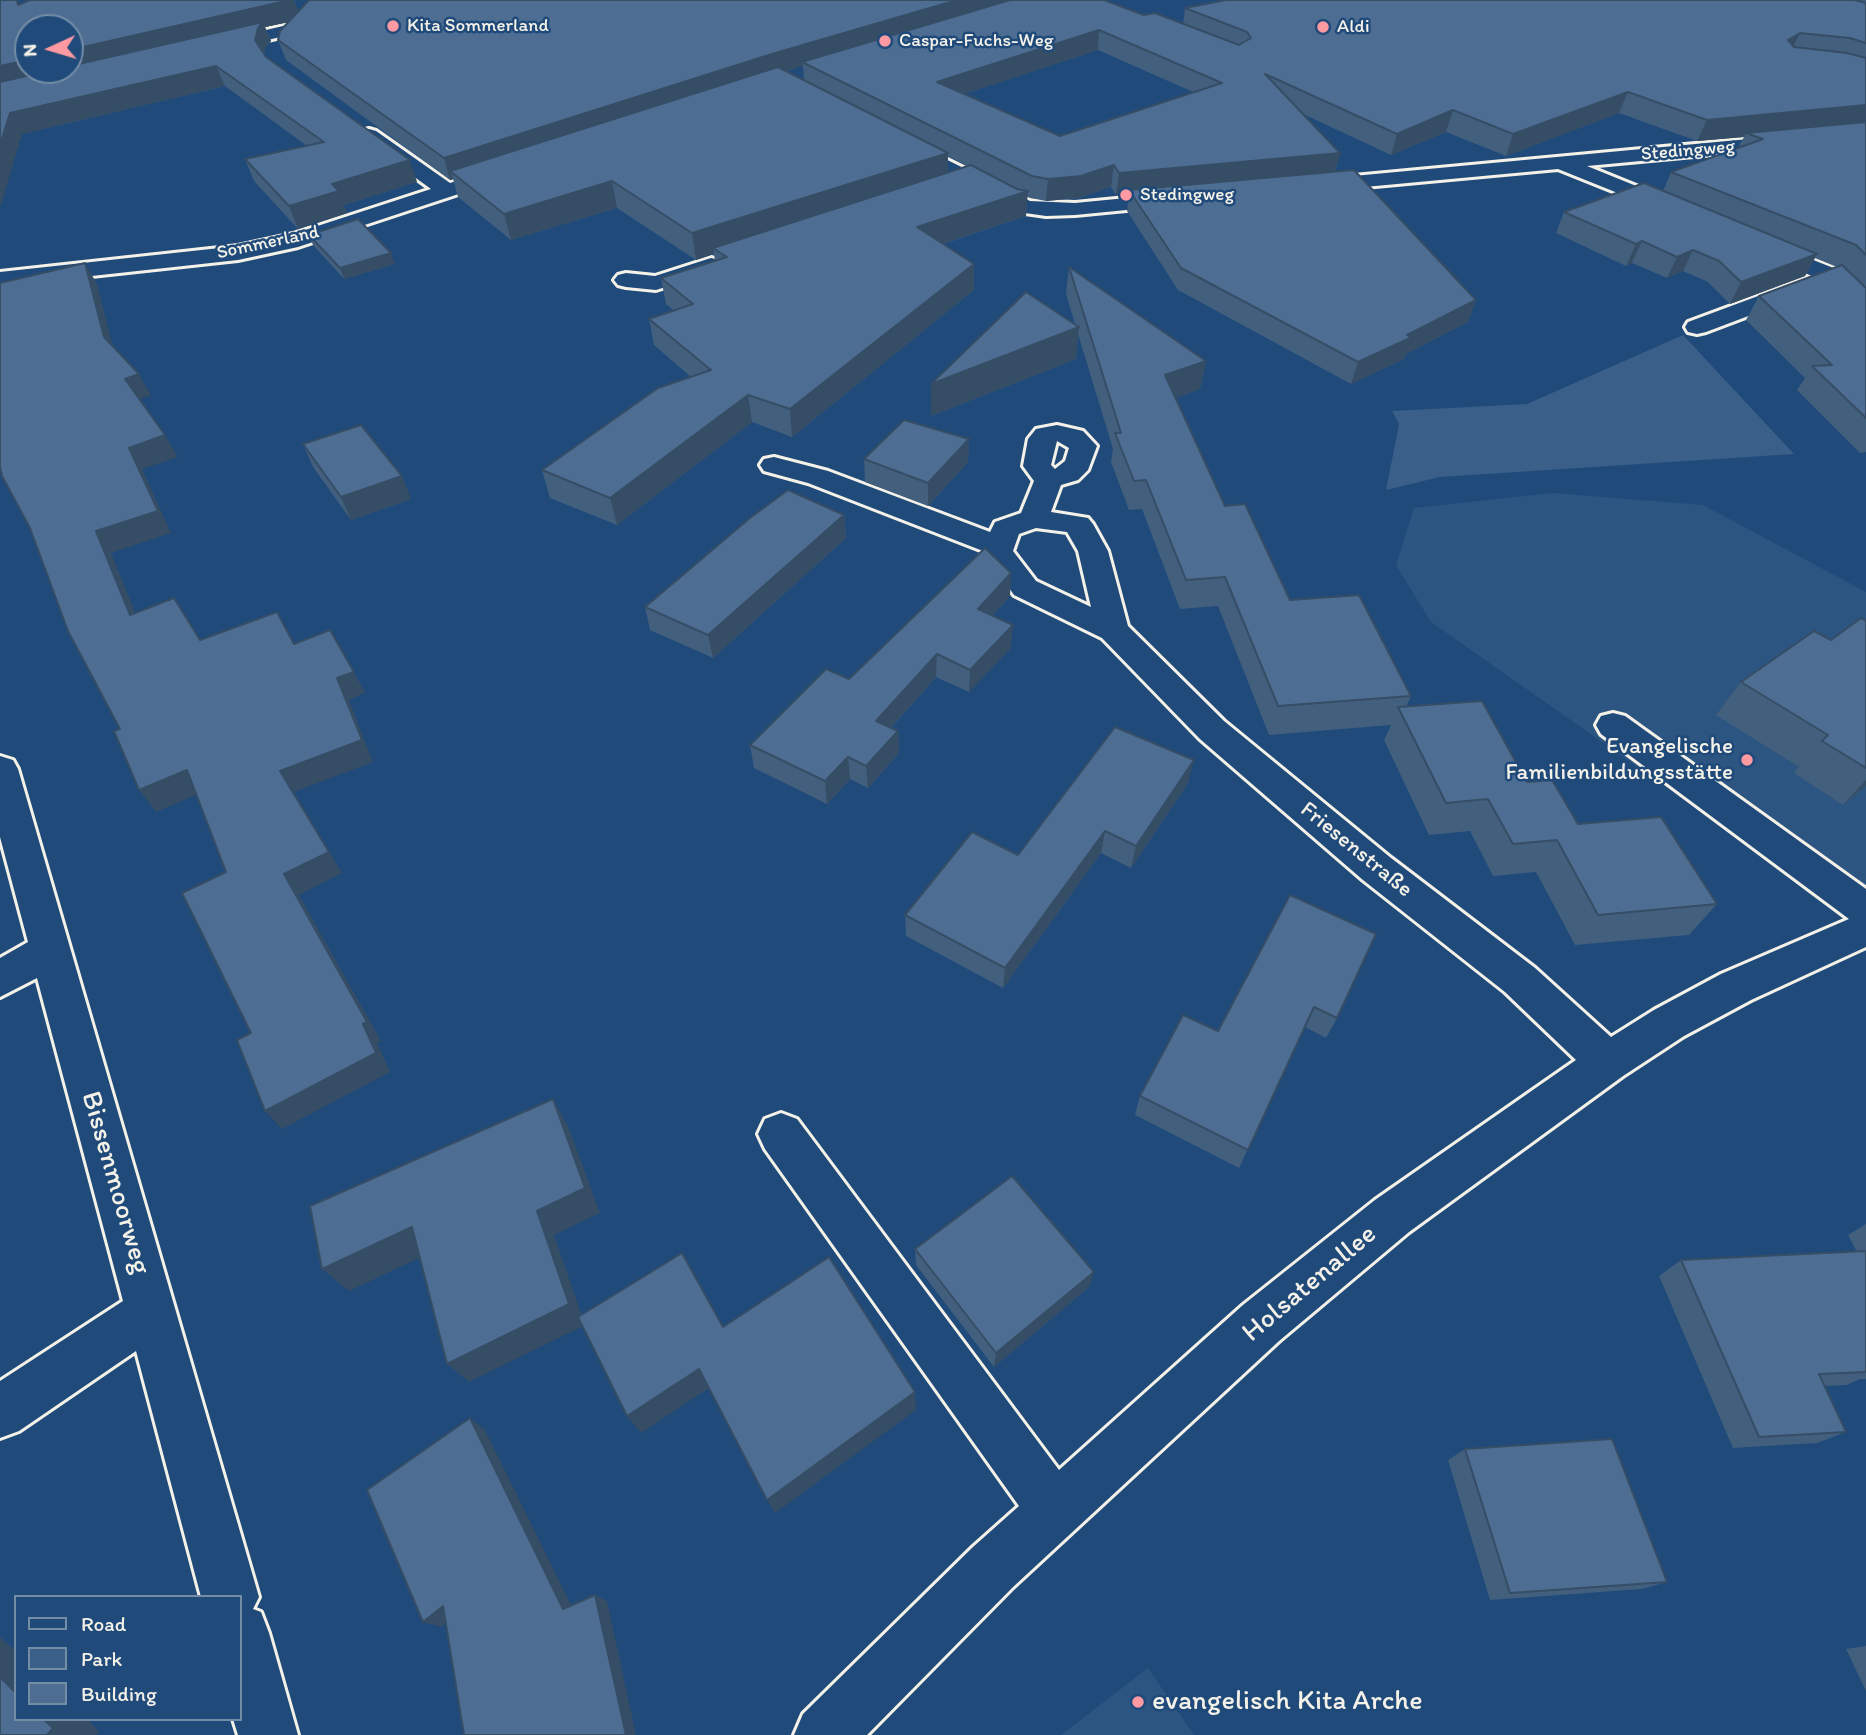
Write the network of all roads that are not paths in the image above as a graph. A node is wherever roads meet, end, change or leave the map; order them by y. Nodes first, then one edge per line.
1 (310, 12) edge
2 (296, 28) junction
3 (277, 49) edge
4 (192, 52) edge
5 (358, 127) edge
6 (1866, 134) edge
7 (889, 137) edge
8 (1561, 162) junction
9 (524, 165) edge
10 (972, 180) junction
11 (1294, 188) edge
12 (946, 189) edge
13 (447, 191) junction
14 (1200, 197) edge
15 (1697, 219) edge
16 (1746, 240) edge
17 (737, 256) edge
18 (0, 279) edge
19 (626, 280) dead end
20 (1697, 327) dead end
21 (774, 465) dead end
22 (1049, 480) dead end
23 (1034, 519) junction
24 (999, 545) junction
25 (1113, 630) junction
26 (1613, 725) dead end
27 (0, 769) edge
28 (1866, 910) edge
29 (1866, 929) edge
30 (50, 949) junction
31 (0, 979) edge
32 (1608, 1062) junction
33 (781, 1135) dead end
34 (151, 1312) junction
35 (0, 1412) edge
36 (1055, 1510) junction
37 (229, 1595) edge
38 (242, 1640) edge
39 (268, 1735) edge
40 (824, 1735) edge

1 - 2 street
2 - 3 street
2 - 4 street
5 - 13 street
6 - 8 street, Stedingweg
7 - 10 street
8 - 11 street, Stedingweg
8 - 15 street
9 - 13 street, Sommerland
10 - 12 street
10 - 14 street
13 - 18 street, Sommerland
16 - 20 street
17 - 19 street
21 - 24 street
22 - 23 street
23 - 24 street
23 - 25 street
24 - 25 street, Friesenstraße
25 - 32 street, Friesenstraße
26 - 28 street
27 - 30 street, Bissenmoorweg
29 - 32 street, Holsatenallee
30 - 31 street
30 - 34 street, Bissenmoorweg
32 - 36 street, Holsatenallee
33 - 36 street
34 - 35 street
34 - 37 street, Bissenmoorweg
36 - 40 street, Holsatenallee
38 - 39 street

